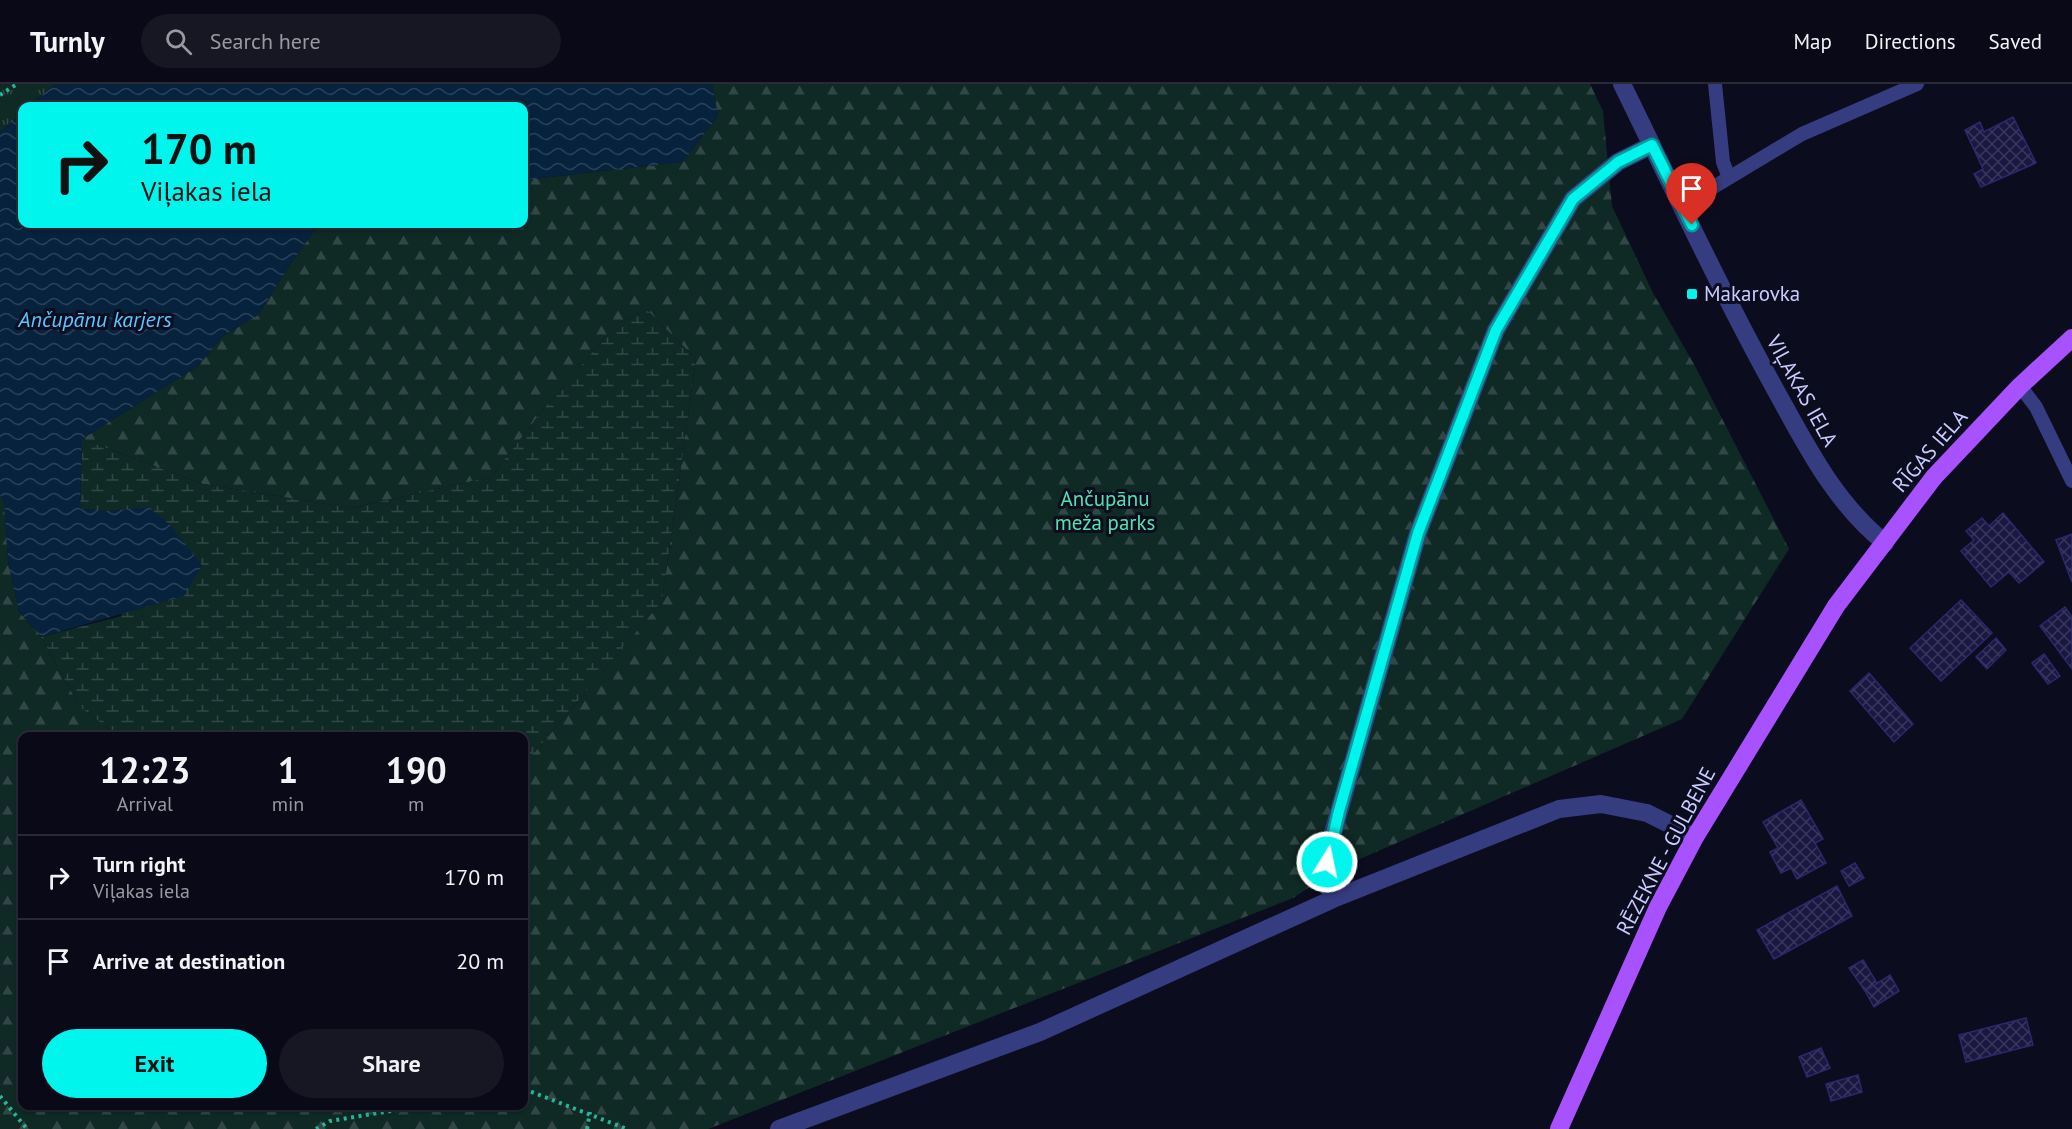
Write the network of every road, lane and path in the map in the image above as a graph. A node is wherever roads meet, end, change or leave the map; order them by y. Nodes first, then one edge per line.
1 (17, 84) edge
2 (1622, 84) edge
3 (1714, 84) edge
4 (1917, 84) edge
5 (0, 95) edge
6 (1652, 145) junction
7 (1729, 178) junction
8 (1682, 206) junction
9 (2072, 338) edge
10 (2020, 386) junction
11 (2072, 481) edge
12 (1885, 543) junction
13 (1836, 606) joint
14 (1695, 837) junction
15 (1333, 899) junction
16 (528, 1090) edge
17 (0, 1096) edge
18 (397, 1110) edge
19 (590, 1113) junction
20 (27, 1129) edge
21 (316, 1129) edge
22 (587, 1129) edge
23 (627, 1129) edge
24 (778, 1129) edge
25 (1558, 1129) edge

1 - 5 path
2 - 6 street, VIĻAKAS IELA
3 - 7 lane
4 - 7 lane
6 - 8 street, VIĻAKAS IELA
6 - 15 street
7 - 8 lane
8 - 12 street, VIĻAKAS IELA
9 - 10 main road, RĪGAS IELA
10 - 11 lane
10 - 12 main road, RĪGAS IELA
12 - 13 main road, RĪGAS IELA
13 - 14 main road, RĒZEKNE - GULBENE
14 - 15 street
14 - 25 main road, RĒZEKNE - GULBENE
15 - 24 street
16 - 19 path
17 - 20 path
18 - 21 path
19 - 22 path
19 - 23 path

